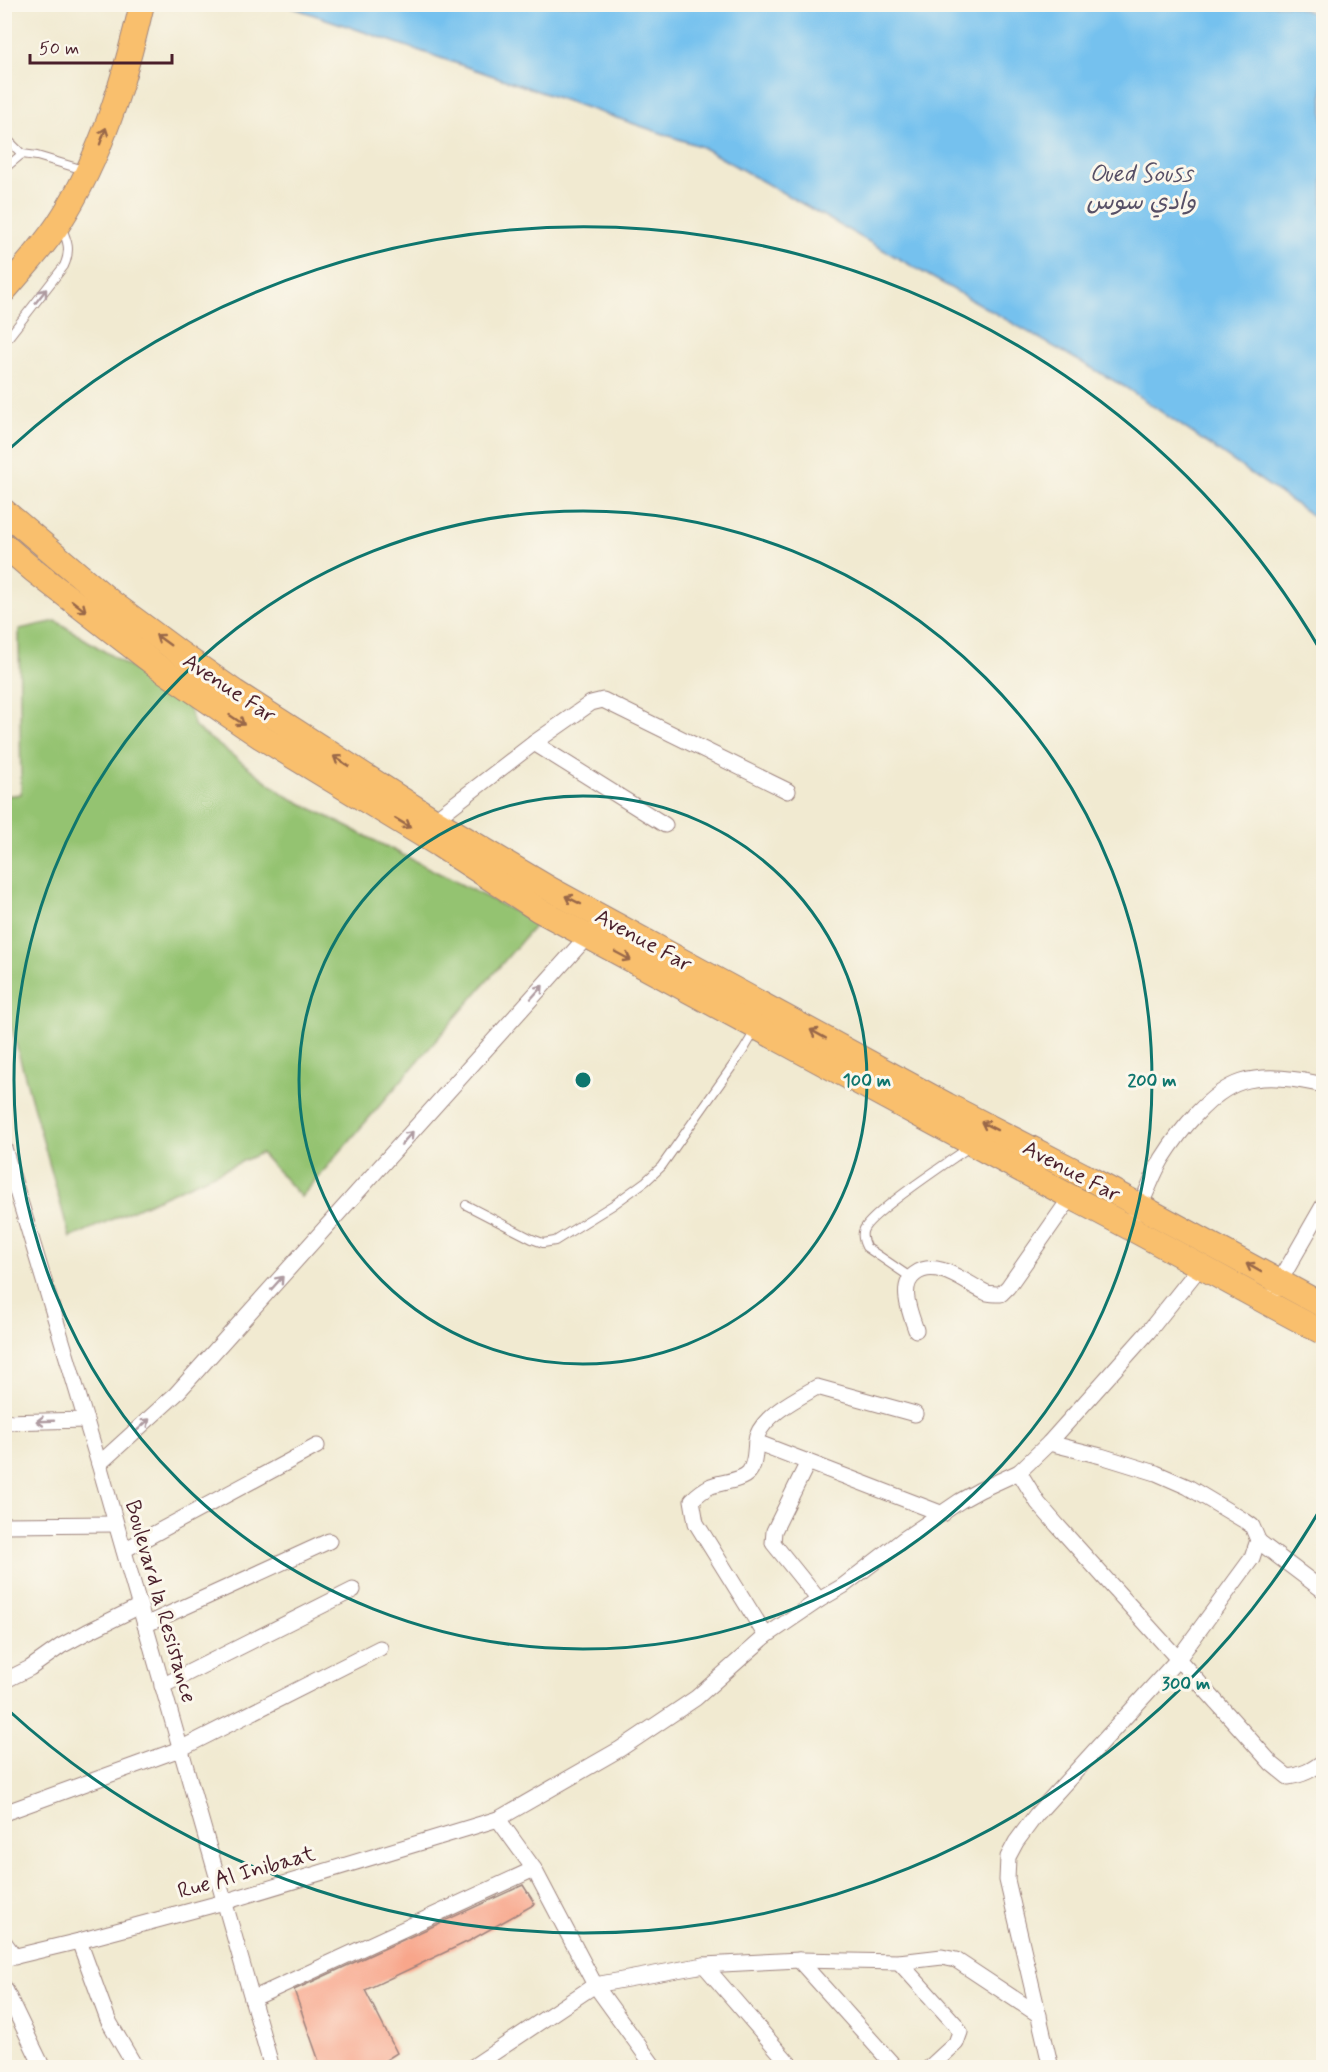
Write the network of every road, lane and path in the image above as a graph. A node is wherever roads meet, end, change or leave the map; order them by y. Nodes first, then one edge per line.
1 (142, 4) edge
2 (4, 136) edge
3 (22, 154) junction
4 (4, 169) edge
5 (88, 171) junction
6 (59, 223) junction
7 (4, 291) edge
8 (4, 342) edge
9 (4, 511) edge
10 (4, 545) edge
11 (4, 561) edge
12 (33, 570) junction
13 (534, 743) junction
14 (788, 791) dead end
15 (434, 820) junction
16 (665, 825) dead end
17 (605, 917) junction
18 (588, 936) junction
19 (758, 1027) junction
20 (1323, 1085) edge
21 (974, 1143) junction
22 (4, 1148) edge
23 (1071, 1197) junction
24 (1323, 1204) edge
25 (466, 1205) dead end
26 (1135, 1216) junction
27 (1200, 1267) junction
28 (910, 1277) junction
29 (1279, 1282) junction
30 (1268, 1304) junction
31 (1323, 1306) edge
32 (916, 1330) dead end
33 (1323, 1333) edge
34 (915, 1414) dead end
35 (86, 1420) junction
36 (4, 1422) edge
37 (756, 1442) junction
38 (1049, 1443) junction
39 (317, 1446) dead end
40 (808, 1462) junction
41 (99, 1464) junction
42 (1019, 1472) junction
43 (943, 1514) junction
44 (116, 1524) junction
45 (4, 1525) edge
46 (329, 1541) dead end
47 (1258, 1541) junction
48 (124, 1550) junction
49 (353, 1590) dead end
50 (1323, 1591) edge
51 (819, 1600) junction
52 (140, 1606) junction
53 (145, 1625) junction
54 (766, 1636) junction
55 (380, 1648) dead end
56 (1178, 1659) junction
57 (4, 1681) edge
58 (162, 1686) junction
59 (180, 1749) junction
60 (1323, 1761) edge
61 (4, 1812) edge
62 (498, 1819) junction
63 (534, 1869) junction
64 (224, 1902) junction
65 (79, 1941) junction
66 (4, 1942) edge
67 (10, 1958) edge
68 (800, 1960) junction
69 (900, 1962) junction
70 (704, 1965) junction
71 (595, 1985) junction
72 (4, 1987) edge
73 (252, 1999) junction
74 (1039, 2015) junction
75 (43, 2067) edge
76 (136, 2067) edge
77 (272, 2067) edge
78 (471, 2067) edge
79 (655, 2067) edge
80 (793, 2067) edge
81 (896, 2067) edge
82 (929, 2067) edge
83 (1051, 2067) edge

5 -> 1 main road
2 - 3 lane
3 - 4 lane
3 - 5 lane
5 - 6 main road
6 - 7 main road
8 -> 6 lane
15 -> 9 main road, Avenue Far
10 - 12 main road, Avenue Far
11 - 12 main road
12 -> 18 main road, Avenue Far
13 - 14 street
13 - 15 street
13 - 16 street
17 -> 15 main road, Avenue Far
17 - 18 street
26 -> 17 main road, Avenue Far
18 -> 19 main road, Avenue Far
41 -> 18 street
19 - 21 main road, Avenue Far
19 - 25 lane
20 - 26 street
21 - 23 main road, Avenue Far
21 - 28 lane
22 - 35 street, Boulevard la Resistance
23 - 26 main road, Avenue Far
23 - 28 street
24 - 29 street
26 - 27 main road, Avenue Far
29 -> 26 main road, Avenue Far
27 - 30 main road, Avenue Far
27 - 38 street, Rue Al Inibaat
28 - 32 street
29 - 30 street
29 - 31 main road, Avenue Far
30 - 33 main road, Avenue Far
34 - 37 street
35 -> 36 street
35 - 41 street, Boulevard la Resistance
37 - 40 street
37 - 54 street
38 - 42 street, Rue Al Inibaat
38 - 47 street
39 - 48 street
40 - 43 street
40 - 51 street
41 - 44 street, Boulevard la Resistance
42 - 43 street, Rue Al Inibaat
42 - 56 street
43 - 51 street, Rue Al Inibaat
44 - 45 street
44 - 48 street, Boulevard la Resistance
46 - 53 street
47 - 50 street
47 - 56 street
48 - 52 street, Boulevard la Resistance
49 - 58 street
51 - 54 street, Rue Al Inibaat
52 - 53 street, Boulevard la Resistance
52 - 57 street
53 - 58 street, Boulevard la Resistance
54 - 62 street, Rue Al Inibaat
55 - 59 street
56 - 60 street
56 - 74 street
58 - 59 street, Boulevard la Resistance
59 - 61 street
59 - 64 street, Boulevard la Resistance
62 - 63 street
62 - 64 street, Rue Al Inibaat
63 - 71 street
63 - 73 street
64 - 65 street, Rue Al Inibaat
64 - 73 street, Boulevard la Resistance
65 - 67 street, Rue Al Inibaat
65 - 76 street
66 - 67 street
68 - 69 street
68 - 70 street
68 - 81 street
69 - 74 street
69 - 82 street
70 - 71 street
70 - 80 street
71 - 78 street
71 - 79 street
72 - 75 street
73 - 77 street, Boulevard la Resistance
74 - 83 street

